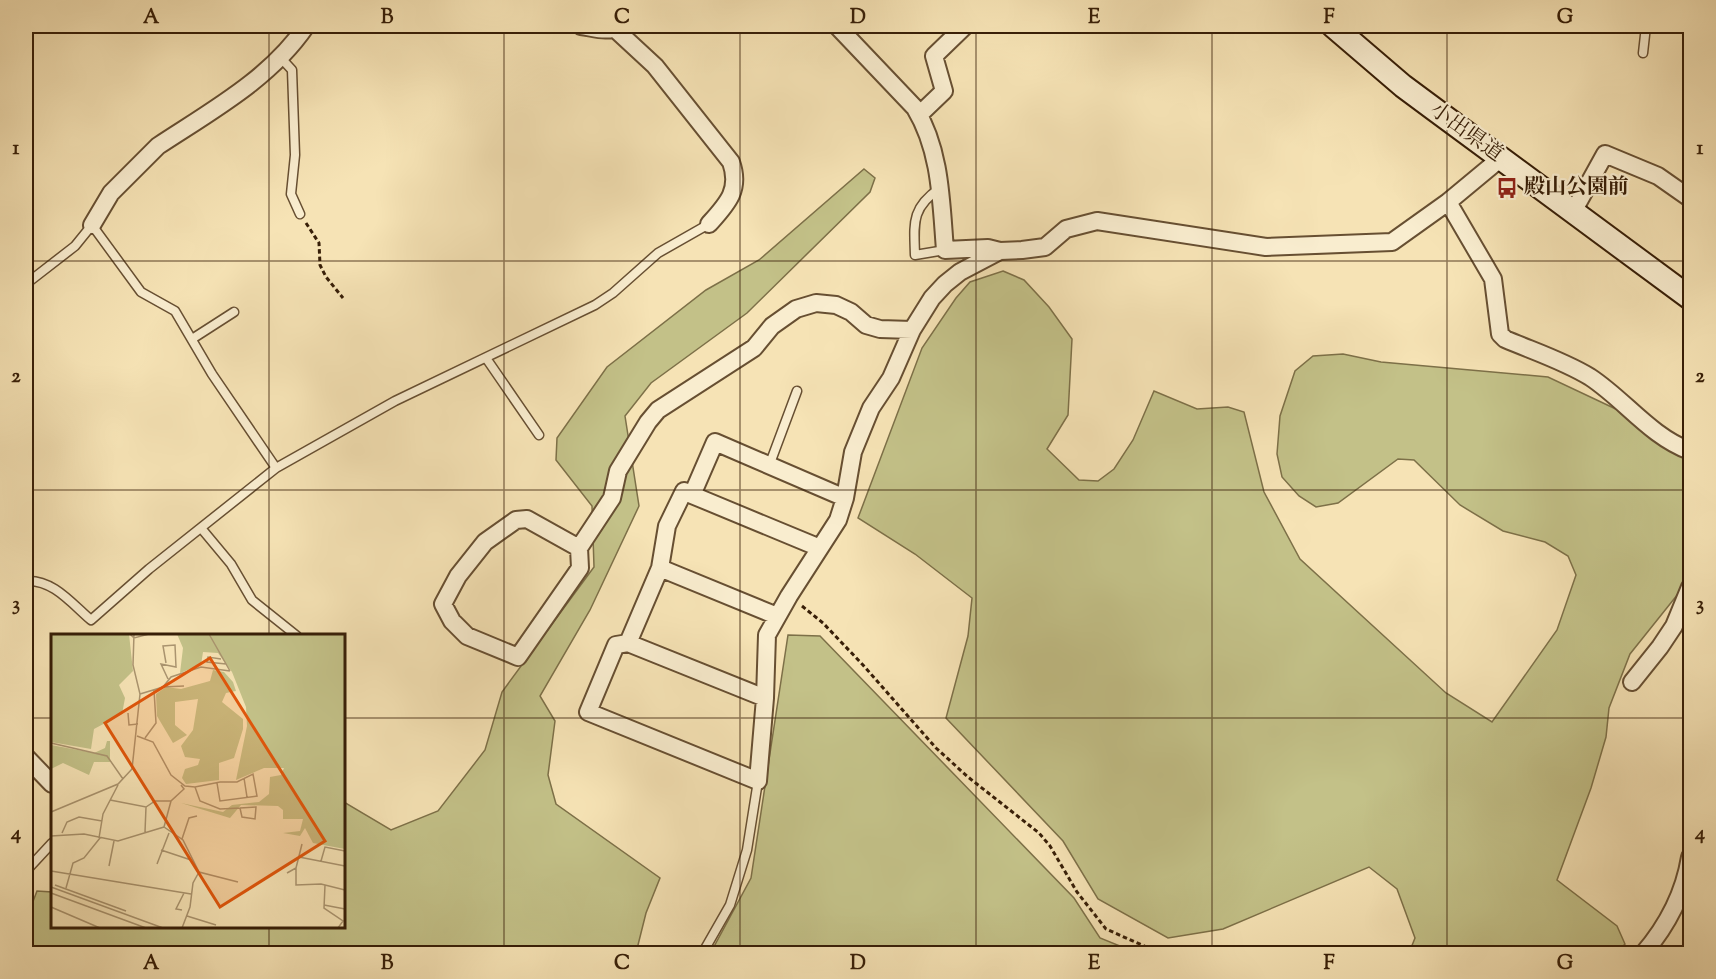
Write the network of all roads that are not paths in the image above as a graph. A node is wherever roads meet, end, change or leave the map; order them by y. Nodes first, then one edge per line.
1 (306, 26) edge
2 (581, 26) edge
3 (837, 26) edge
4 (1333, 26) edge
5 (1646, 26) edge
6 (618, 27) edge
7 (958, 28) edge
8 (1643, 53) dead end
9 (280, 57) junction
10 (919, 115) junction
11 (1501, 158) junction
12 (940, 188) junction
13 (1688, 197) dead end
14 (1448, 202) junction
15 (1573, 212) junction
16 (300, 214) road end
17 (709, 224) joint
18 (92, 225) junction
19 (945, 250) junction
20 (1000, 251) junction
21 (26, 284) edge
22 (1690, 298) edge
23 (234, 312) dead end
24 (912, 330) junction
25 (192, 339) junction
26 (486, 358) junction
27 (797, 391) dead end
28 (539, 435) dead end
29 (1690, 451) edge
30 (770, 466) junction
31 (276, 468) junction
32 (692, 495) junction
33 (845, 498) junction
34 (201, 528) junction
35 (579, 548) junction
36 (820, 548) junction
37 (660, 568) junction
38 (26, 581) edge
39 (1690, 587) edge
40 (777, 616) junction
41 (294, 634) edge
42 (628, 643) junction
43 (1632, 682) dead end
44 (765, 698) junction
45 (26, 756) edge
46 (758, 780) junction
47 (51, 783) edge
48 (51, 844) edge
49 (1690, 857) edge
50 (26, 871) edge
51 (702, 954) edge
52 (1643, 954) edge

1 - 9 street
2 - 6 street
3 - 10 street
4 - 11 main road, 小出県道
5 - 8 lane
6 - 17 street
7 - 10 street
9 - 16 lane
9 - 18 street
10 - 12 street
11 - 14 street
11 - 15 main road, 小出県道
12 - 19 street
12 - 19 lane
13 - 15 street
14 - 20 street
14 - 29 street
15 - 22 main road, 小出県道
17 - 26 lane
18 - 21 lane
18 - 25 lane
19 - 20 street
20 - 24 street
23 - 25 lane
24 - 33 street
24 - 35 street
25 - 31 lane
26 - 28 lane
26 - 31 lane
27 - 30 lane
30 - 32 street
30 - 33 street
31 - 34 lane
32 - 36 street
32 - 37 street
33 - 36 street
34 - 38 lane
34 - 41 lane
35 - 35 street
36 - 40 street
37 - 40 street
37 - 42 street
39 - 43 street
40 - 44 street
42 - 44 street
42 - 46 street
44 - 46 street
45 - 47 street
46 - 51 lane
48 - 50 lane
49 - 52 street

